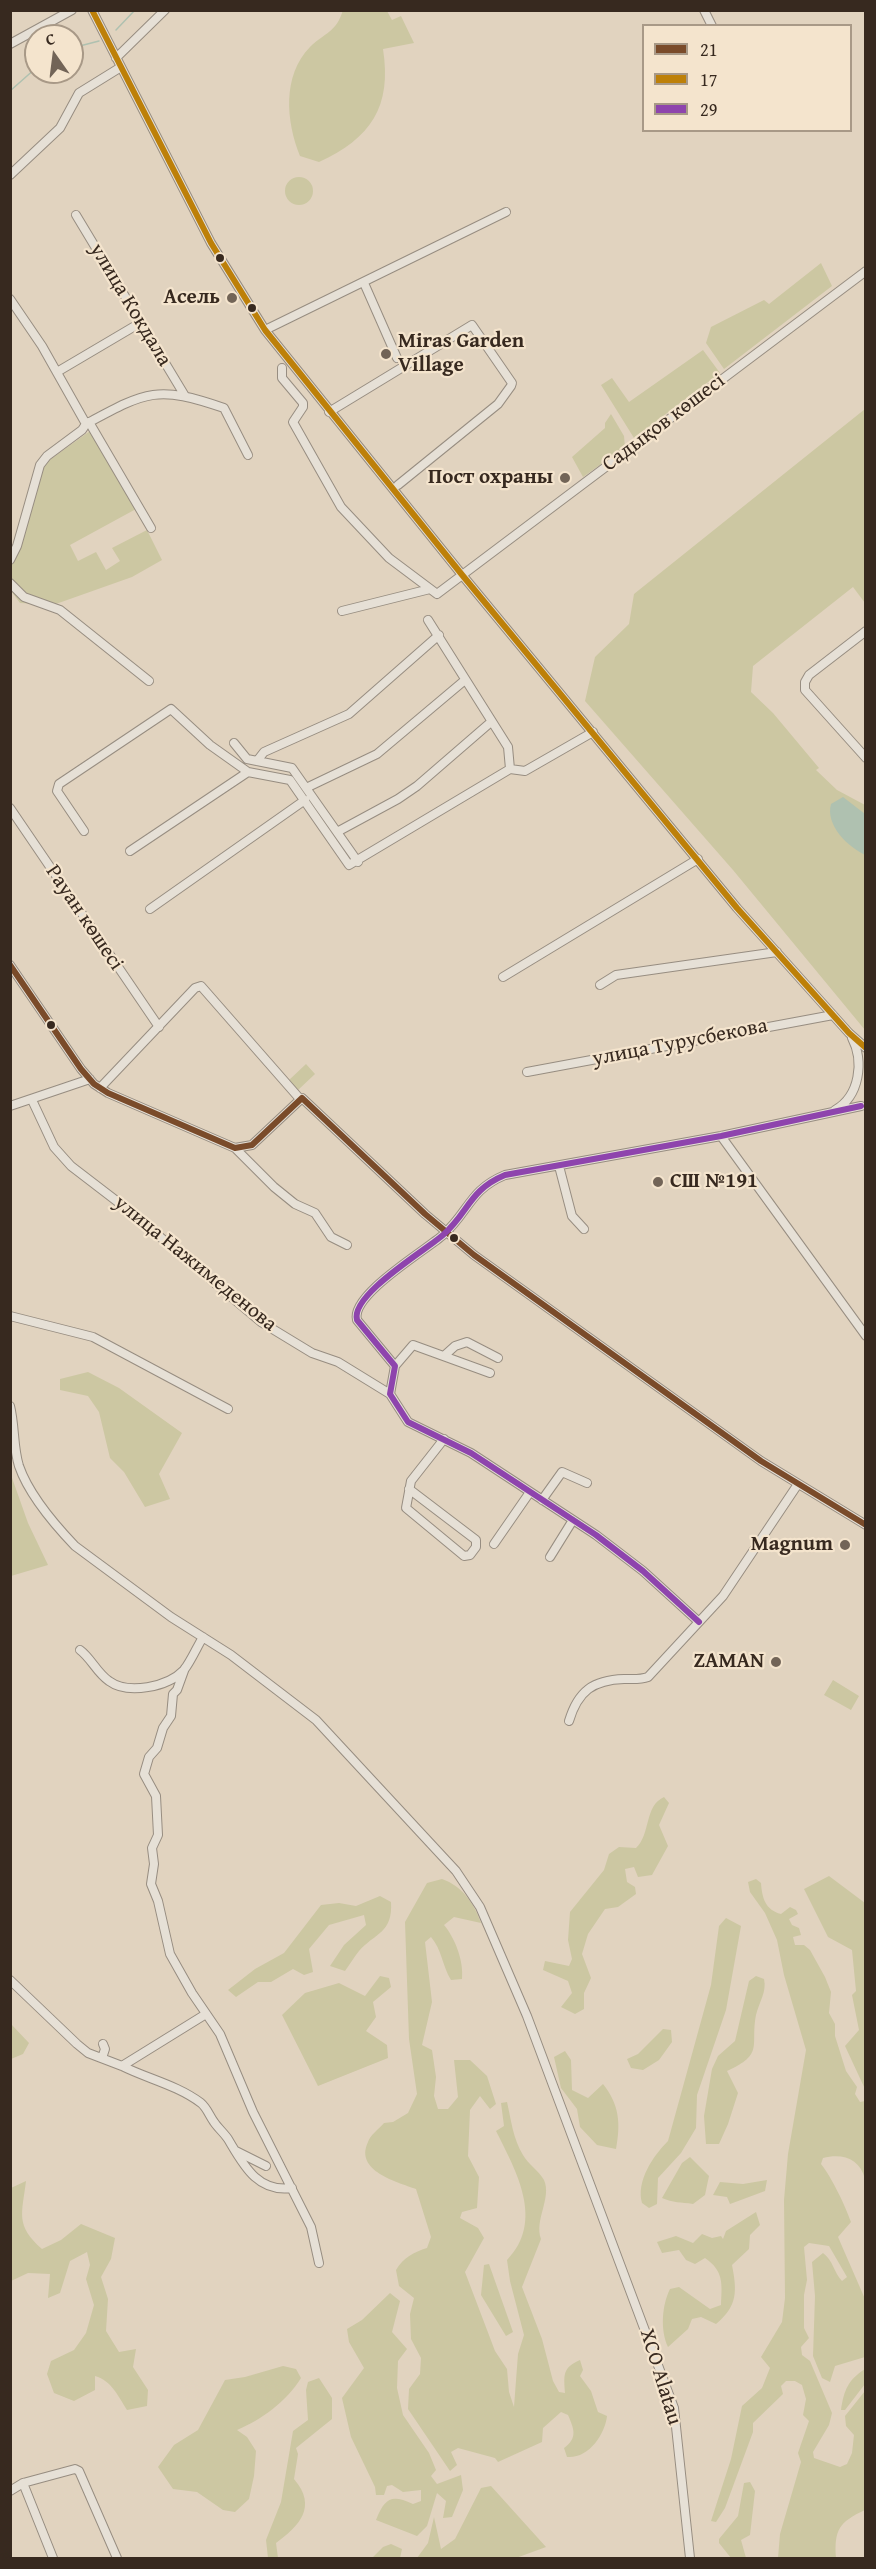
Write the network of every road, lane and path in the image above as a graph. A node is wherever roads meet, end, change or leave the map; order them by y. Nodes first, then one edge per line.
1 (72, 10) edge
2 (92, 10) edge
3 (165, 10) edge
4 (704, 10) edge
5 (711, 24) edge
6 (10, 44) edge
7 (117, 58) junction
8 (121, 67) junction
9 (10, 174) edge
10 (506, 212) dead end
11 (76, 215) dead end
12 (866, 270) edge
13 (364, 283) junction
14 (10, 299) edge
15 (140, 323) junction
16 (265, 330) junction
17 (397, 358) dead end
18 (282, 368) dead end
19 (57, 372) junction
20 (185, 396) junction
21 (329, 411) junction
22 (87, 423) junction
23 (248, 454) dead end
24 (399, 485) dead end
25 (151, 528) dead end
26 (10, 560) edge
27 (463, 576) junction
28 (10, 583) edge
29 (430, 589) junction
30 (342, 611) dead end
31 (428, 620) dead end
32 (866, 631) edge
33 (439, 635) junction
34 (465, 680) junction
35 (149, 681) dead end
36 (491, 722) junction
37 (593, 732) junction
38 (234, 743) dead end
39 (866, 758) edge
40 (257, 761) junction
41 (510, 769) junction
42 (248, 772) junction
43 (306, 788) junction
44 (305, 800) junction
45 (10, 808) edge
46 (84, 831) dead end
47 (337, 832) junction
48 (130, 851) dead end
49 (698, 859) junction
50 (358, 862) junction
51 (150, 909) dead end
52 (777, 952) junction
53 (10, 966) edge
54 (13, 976) edge
55 (503, 977) dead end
56 (600, 985) dead end
57 (833, 1015) junction
58 (159, 1027) junction
59 (849, 1033) junction
60 (866, 1048) edge
61 (866, 1065) edge
62 (526, 1072) dead end
63 (90, 1079) junction
64 (855, 1086) junction
65 (100, 1088) junction
66 (300, 1099) junction
67 (32, 1100) junction
68 (10, 1106) edge
69 (863, 1106) edge
70 (832, 1112) junction
71 (721, 1136) junction
72 (235, 1148) junction
73 (560, 1166) junction
74 (584, 1229) dead end
75 (447, 1231) junction
76 (347, 1245) dead end
77 (10, 1316) edge
78 (866, 1336) edge
79 (445, 1355) junction
80 (498, 1358) dead end
81 (395, 1366) junction
82 (490, 1373) dead end
83 (390, 1394) junction
84 (10, 1406) edge
85 (228, 1409) dead end
86 (444, 1439) junction
87 (586, 1483) dead end
88 (798, 1484) junction
89 (409, 1489) junction
90 (530, 1492) junction
91 (542, 1500) junction
92 (573, 1520) junction
93 (866, 1525) edge
94 (494, 1544) dead end
95 (550, 1557) dead end
96 (699, 1622) junction
97 (203, 1637) junction
98 (80, 1650) dead end
99 (185, 1668) junction
100 (569, 1721) dead end
101 (10, 1980) edge
102 (206, 2014) junction
103 (103, 2044) dead end
104 (102, 2058) junction
105 (122, 2066) junction
106 (236, 2151) junction
107 (266, 2166) dead end
108 (292, 2188) junction
109 (320, 2263) dead end
110 (23, 2483) junction
111 (10, 2491) edge
112 (53, 2559) edge
113 (117, 2559) edge
114 (690, 2559) edge

1 - 6 street
2 - 7 street
3 - 7 street
4 - 5 street
7 - 8 street
8 - 9 street
8 - 16 street
10 - 13 street
11 - 15 street, улица Кокдала
12 - 27 street, Садықов көшесі
13 - 16 street
13 - 17 street
14 - 19 street
15 - 19 street
15 - 20 street, улица Кокдала
16 - 21 street
18 - 29 street
19 - 22 street
20 - 22 street
20 - 23 street
21 - 24 street
21 - 27 street
22 - 25 street
22 - 26 street
27 - 29 street, Садықов көшесі
27 - 37 street
28 - 35 street
29 - 30 street
31 - 33 street
32 - 39 street
33 - 34 street
33 - 40 street
34 - 36 street
34 - 43 street
36 - 41 street
36 - 47 street
37 - 41 street
37 - 49 street
38 - 40 street
40 - 43 street
41 - 50 street
42 - 44 street
42 - 46 street
42 - 48 street
43 - 47 street
44 - 50 street
44 - 51 street
45 - 58 street, Рауан көшесі
47 - 50 street
49 - 52 street
49 - 55 street
52 - 56 street
52 - 57 street
53 - 54 street
54 - 63 street
57 - 59 street
57 - 62 street, улица Турусбекова
58 - 65 street
58 - 66 street
59 - 60 street
59 - 64 street
61 - 64 street
63 - 65 street
63 - 67 street
64 - 69 street
64 - 70 street
65 - 72 street
66 - 72 street
66 - 75 street
67 - 68 street
67 - 83 street, улица Нажимеденова
69 - 70 street
70 - 71 street
71 - 73 street
71 - 78 street
72 - 76 street
73 - 74 street
73 - 75 street
75 - 81 street
75 - 88 street
77 - 85 street
79 - 80 street
79 - 81 street
79 - 82 street
81 - 83 street
83 - 86 street
84 - 97 street, XCO Alatau
86 - 89 street
86 - 90 street
87 - 91 street
88 - 93 street
88 - 96 street
89 - 89 street
90 - 91 street
90 - 94 street
91 - 92 street
92 - 95 street
92 - 96 street
96 - 100 street
97 - 99 street
97 - 114 street, XCO Alatau
98 - 99 street
99 - 102 street
101 - 104 street
102 - 105 street
102 - 108 street
103 - 104 street
104 - 105 street
105 - 106 street
106 - 107 street
106 - 108 street
108 - 109 street
110 - 111 street
110 - 112 street
110 - 113 street

